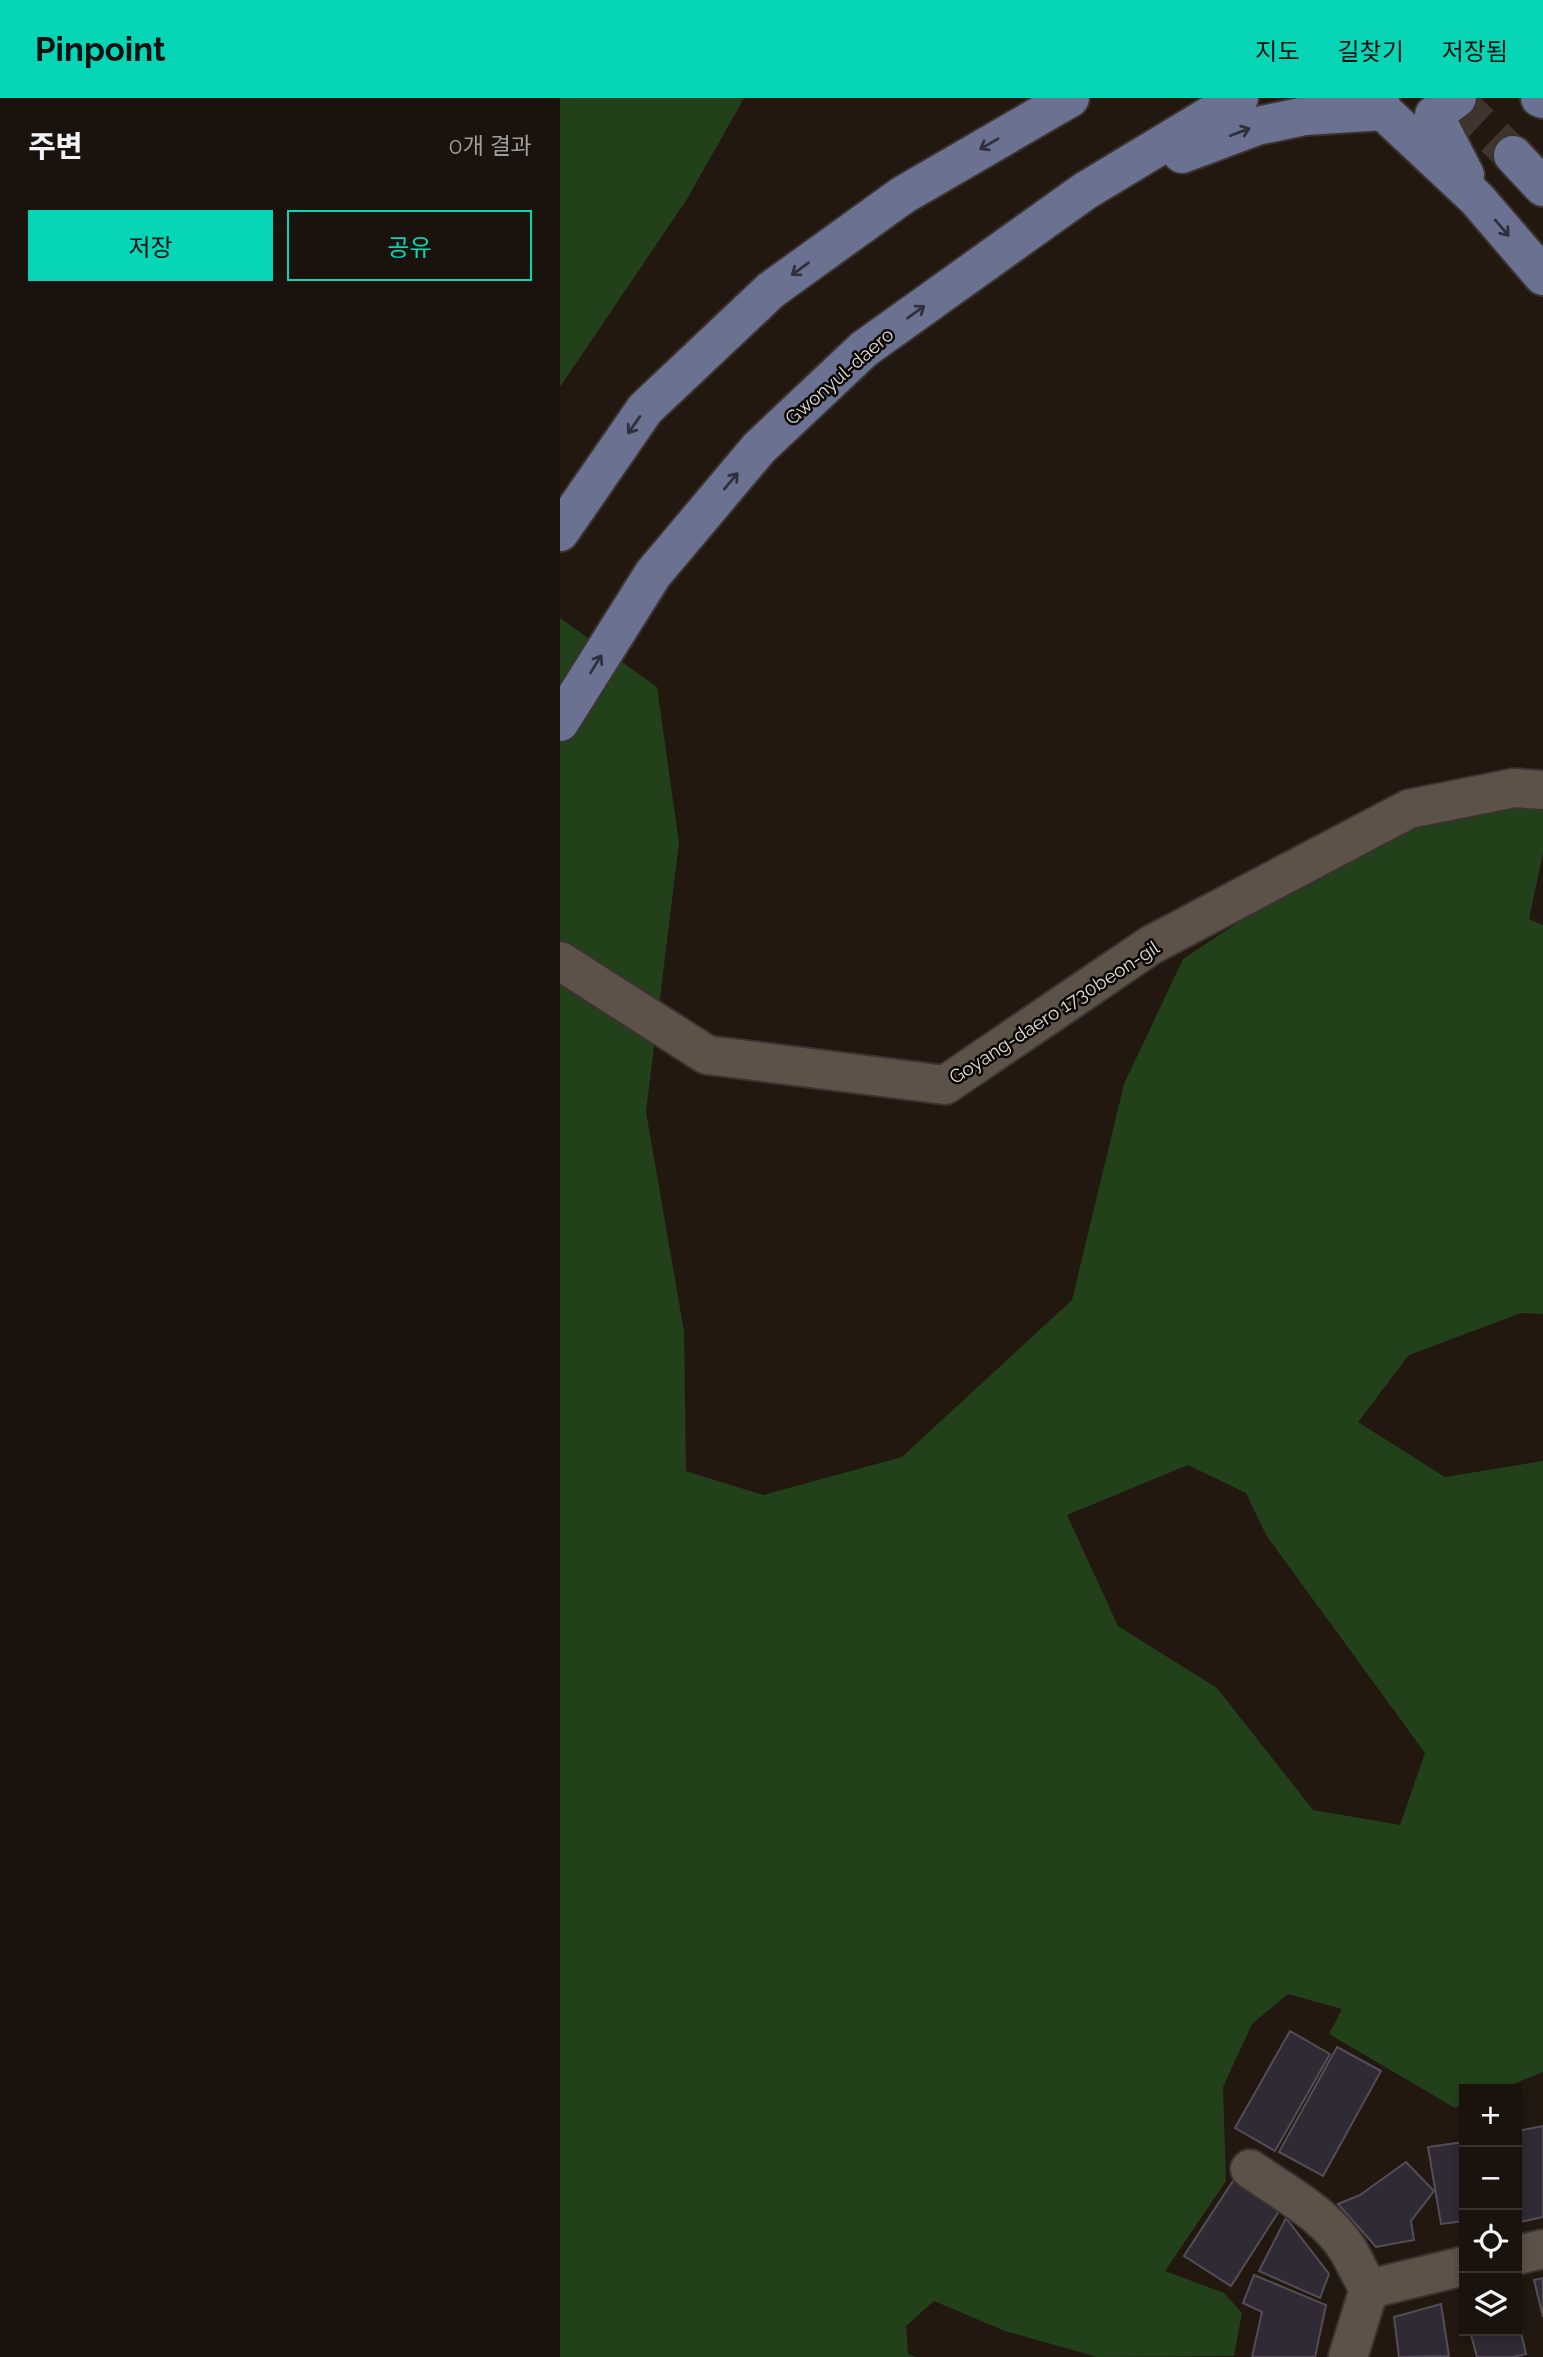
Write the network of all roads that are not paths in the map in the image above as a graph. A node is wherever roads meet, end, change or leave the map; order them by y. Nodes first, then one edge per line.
1 (1070, 98) edge
2 (1239, 98) edge
3 (1457, 98) edge
4 (1381, 105) edge
5 (1042, 109) edge
6 (1513, 155) tunnel mouth
7 (1543, 187) edge
8 (1084, 191) junction
9 (1477, 199) junction
10 (1543, 276) edge
11 (560, 532) edge
12 (560, 722) edge
13 (1543, 790) edge
14 (560, 961) edge
15 (1250, 2169) dead end
16 (1543, 2249) edge
17 (1522, 2254) edge
18 (1459, 2267) edge
19 (1369, 2289) junction
20 (1348, 2357) edge

1 - 5 main road
2 - 8 main road, Gwonyul-daero
3 - 9 main road
8 -> 4 main road
4 - 9 main road
5 -> 11 main road
6 - 7 main road
12 -> 8 main road, Gwonyul-daero
9 -> 10 main road
13 - 14 street, Goyang-daero 1730beon-gil
15 - 19 street
16 - 17 street
18 - 19 street
19 - 20 street

